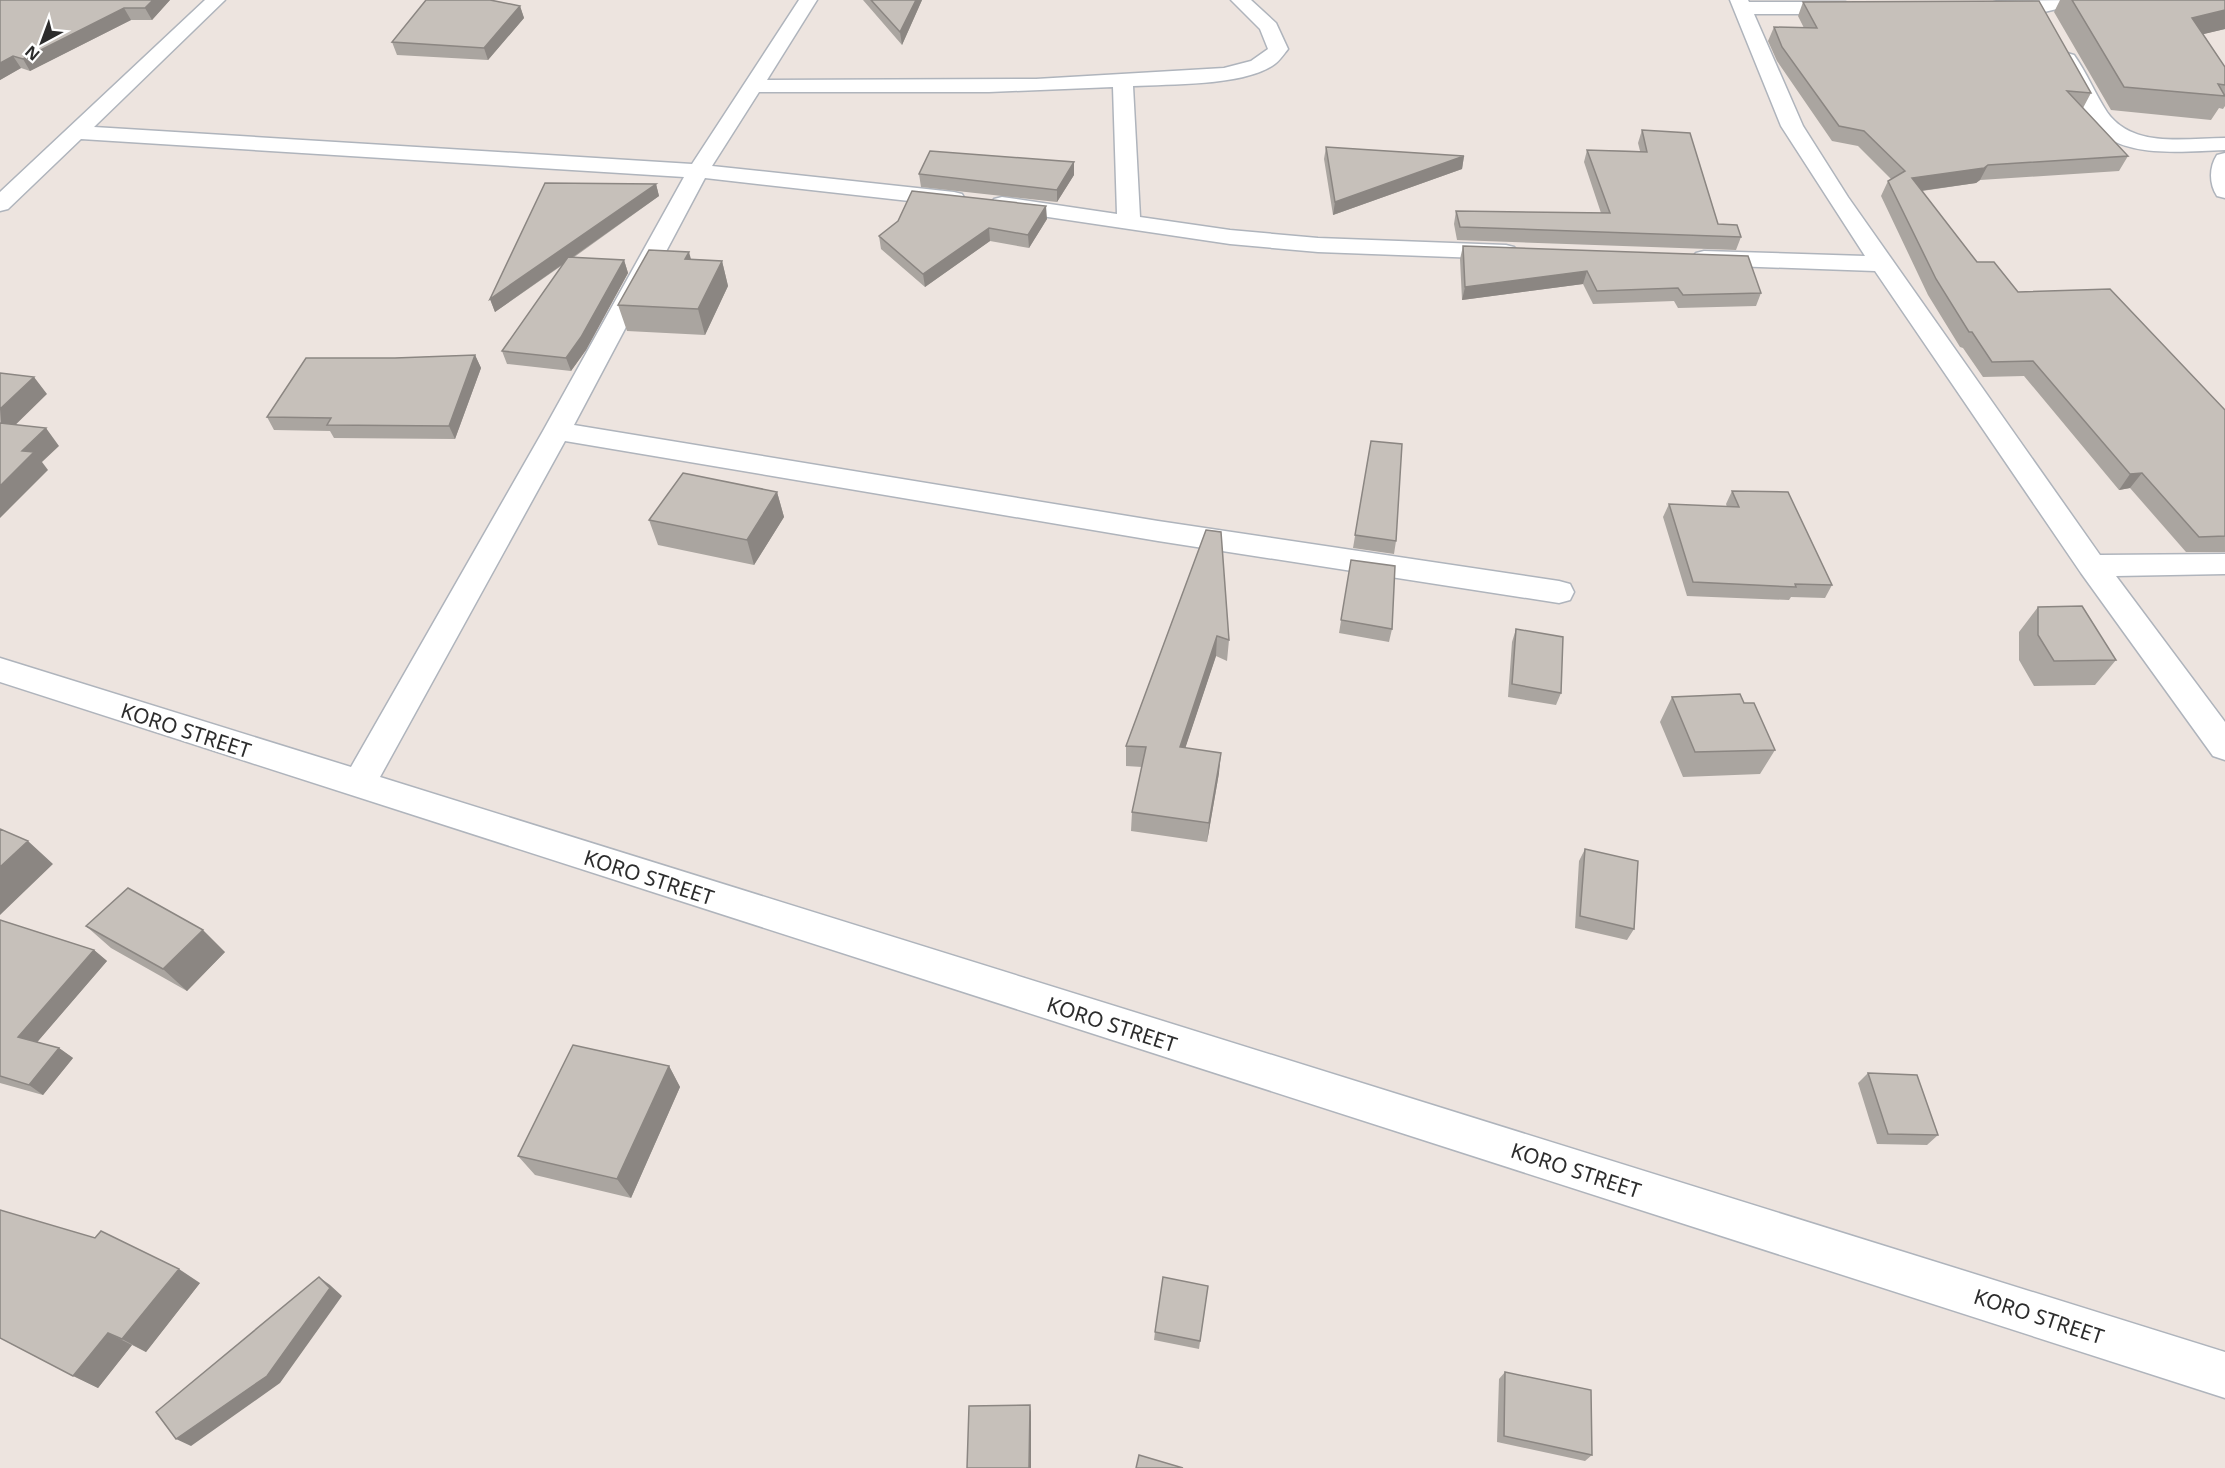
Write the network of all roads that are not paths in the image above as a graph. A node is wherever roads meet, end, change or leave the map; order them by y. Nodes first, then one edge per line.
1 (216, 0) edge
2 (807, 0) edge
3 (1240, 0) edge
4 (2071, 0) edge
5 (1742, 4) edge
6 (1981, 7) edge
7 (1862, 8) edge
8 (2050, 26) junction
9 (1123, 81) junction
10 (752, 86) junction
11 (75, 132) junction
12 (2225, 144) edge
13 (2225, 160) edge
14 (698, 171) junction
15 (2225, 191) edge
16 (0, 204) edge
17 (1129, 223) junction
18 (1529, 253) edge
19 (1682, 258) edge
20 (1882, 264) junction
21 (556, 431) junction
22 (2225, 564) edge
23 (2092, 566) junction
24 (1558, 592) dead end
25 (0, 670) edge
26 (2225, 747) edge
27 (358, 785) junction
28 (2225, 1375) edge

1 - 11 street
2 - 10 street
3 - 9 street
4 - 8 street
5 - 7 street
5 - 20 street
6 - 8 street
8 - 12 street
9 - 10 street
9 - 17 street
10 - 14 street
11 - 14 street
11 - 16 street
13 - 15 street
14 - 17 street
14 - 21 street
17 - 18 street
19 - 20 street
20 - 23 street
21 - 24 street
21 - 27 street
22 - 23 street
23 - 26 street
25 - 27 street, KORO STREET
27 - 28 street, KORO STREET

